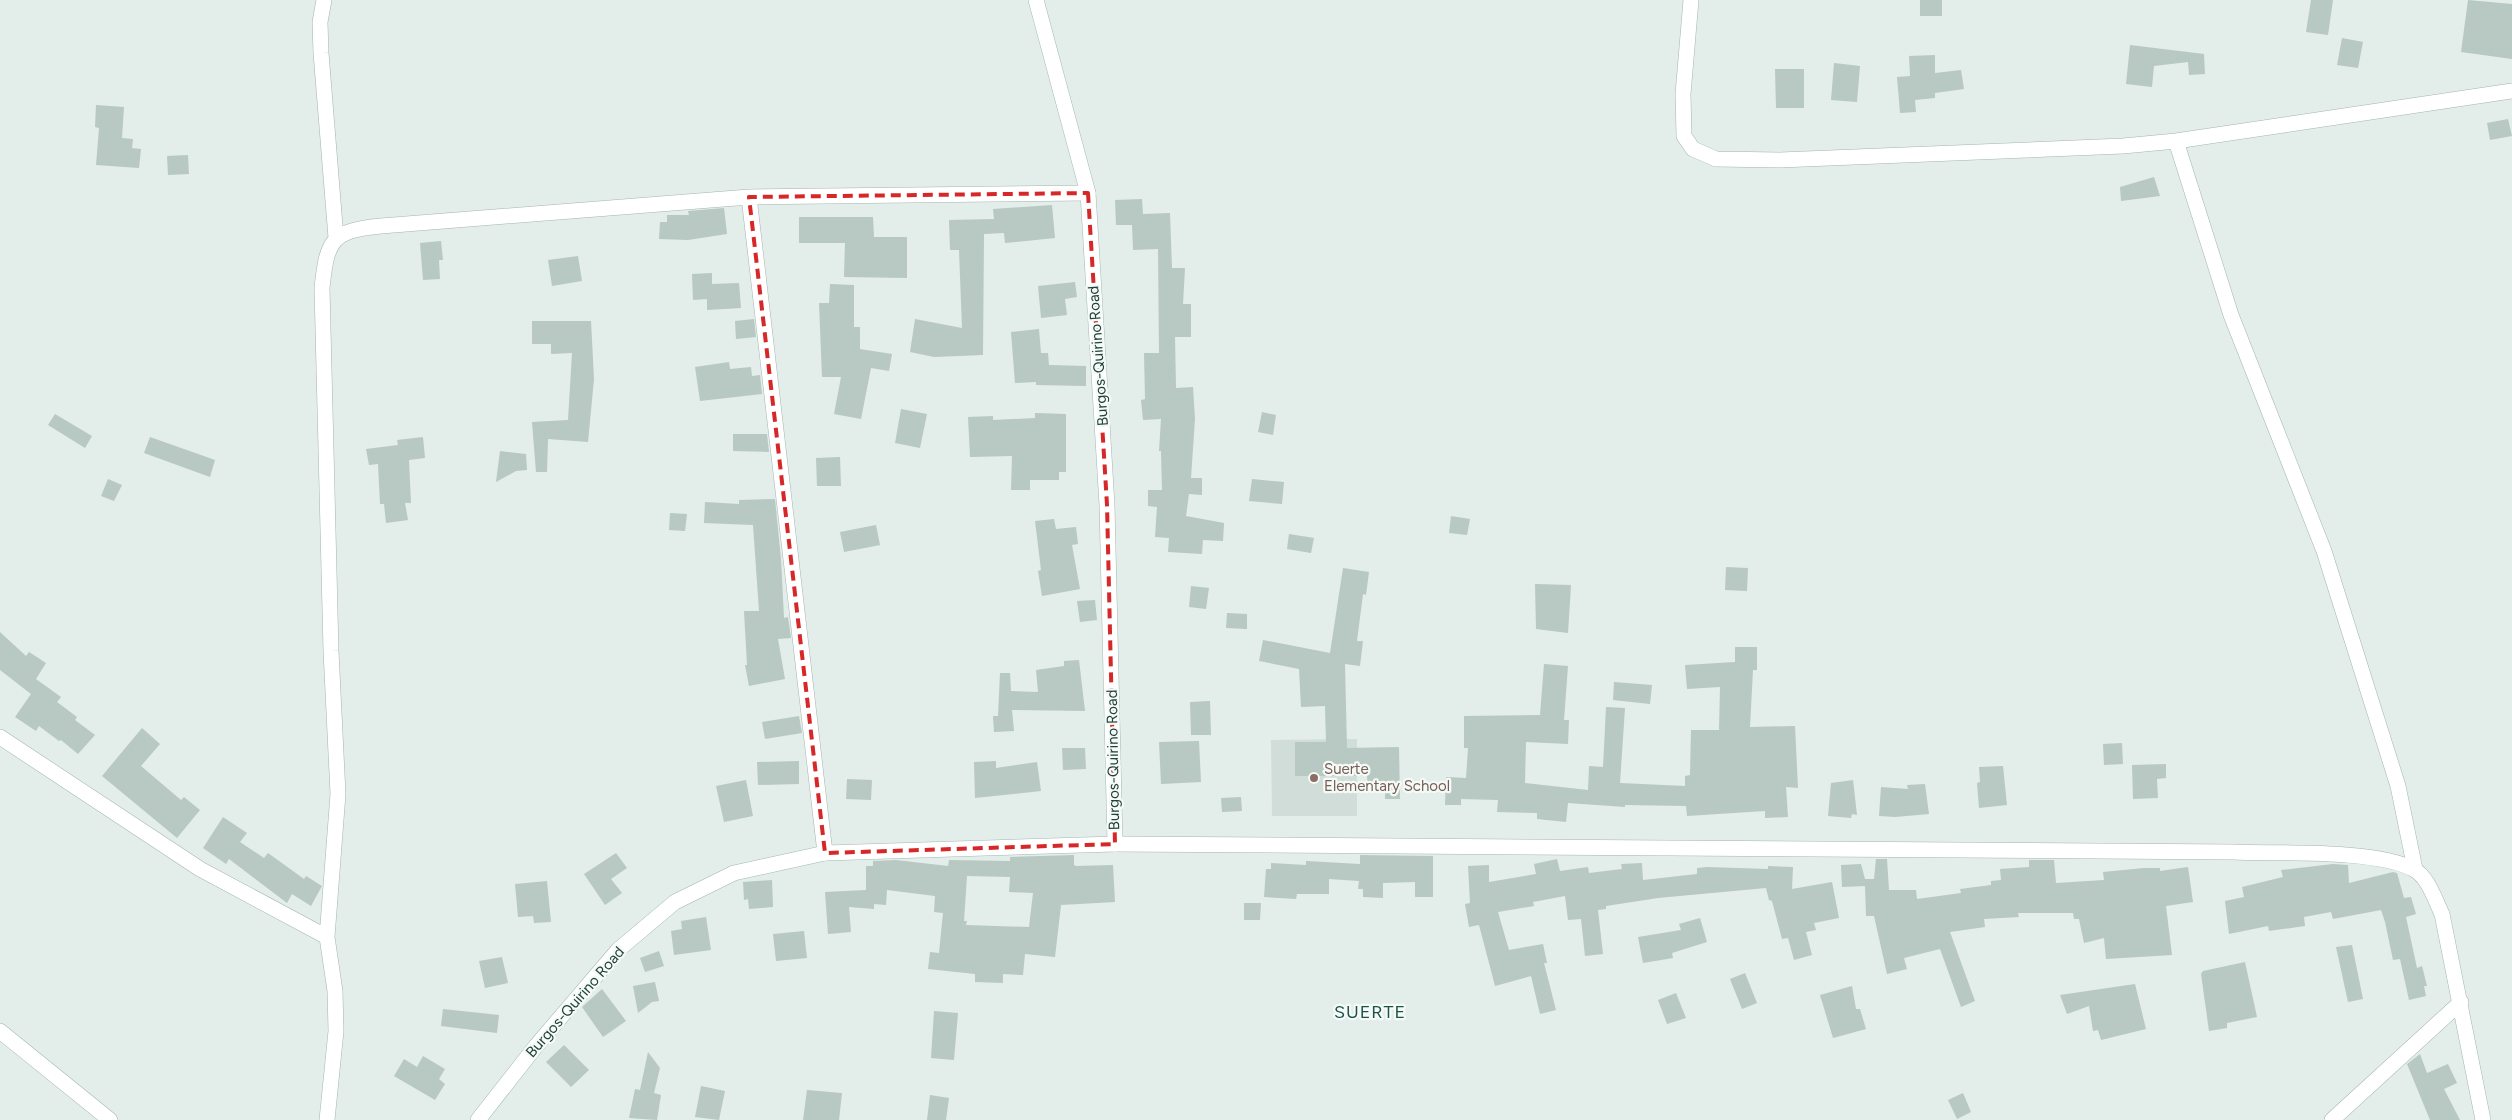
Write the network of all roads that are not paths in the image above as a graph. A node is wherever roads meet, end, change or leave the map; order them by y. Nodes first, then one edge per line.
1 (324, 0) edge
2 (1036, 0) edge
3 (1691, 0) edge
4 (2512, 91) edge
5 (2176, 141) junction
6 (1088, 193) junction
7 (749, 197) junction
8 (336, 238) junction
9 (0, 737) edge
10 (1115, 844) junction
11 (825, 853) junction
12 (2414, 869) junction
13 (327, 937) junction
14 (2461, 1002) junction
15 (0, 1030) edge
16 (110, 1120) edge
17 (327, 1120) edge
18 (478, 1120) edge
19 (2332, 1120) edge
20 (2484, 1120) edge

1 - 8 street
2 - 6 street, Burgos-Quirino Road
3 - 5 street
4 - 5 street
5 - 12 street
6 - 7 street
6 - 10 street, Burgos-Quirino Road
7 - 8 street
7 - 11 street
8 - 13 street
9 - 13 street
10 - 11 street, Burgos-Quirino Road
10 - 12 street
11 - 18 street, Burgos-Quirino Road
12 - 14 street
13 - 17 street
14 - 19 street
14 - 20 street
15 - 16 street

